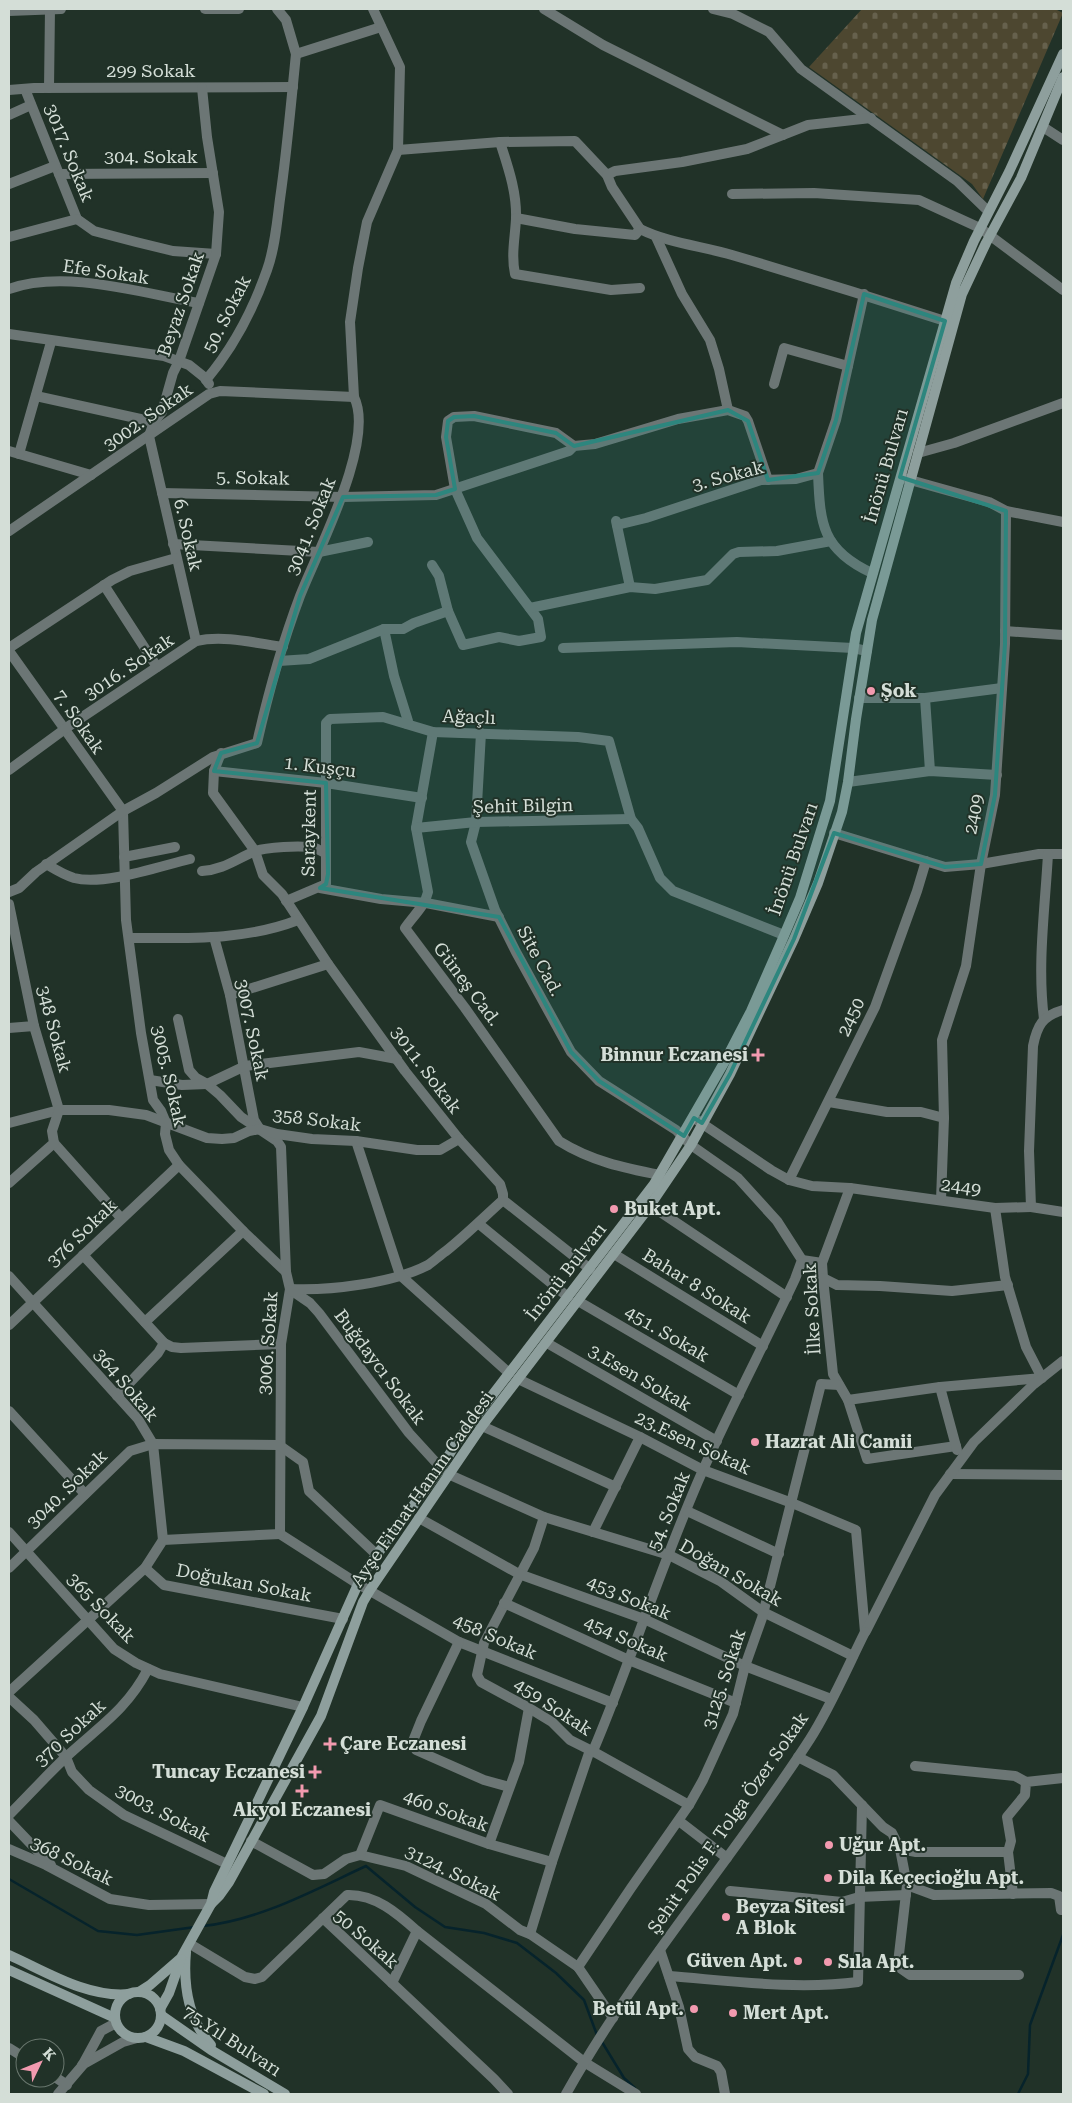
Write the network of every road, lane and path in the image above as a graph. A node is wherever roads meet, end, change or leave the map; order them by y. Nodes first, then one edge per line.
1 (54, 9) edge
2 (205, 9) edge
3 (234, 9) edge
4 (277, 9) edge
5 (373, 9) edge
6 (544, 9) edge
7 (714, 9) edge
8 (9, 11) edge
9 (381, 27) junction
10 (296, 54) junction
11 (1063, 54) edge
12 (1063, 78) edge
13 (293, 87) junction
14 (49, 88) junction
15 (202, 88) junction
16 (25, 89) junction
17 (9, 90) edge
18 (32, 105) junction
19 (9, 115) edge
20 (871, 118) junction
21 (1042, 127) junction
22 (783, 136) junction
23 (1063, 140) edge
24 (500, 142) junction
25 (398, 150) junction
26 (57, 170) junction
27 (213, 173) junction
28 (607, 175) junction
29 (9, 184) edge
30 (732, 194) dead end
31 (988, 212) junction
32 (516, 218) junction
33 (77, 219) junction
34 (980, 228) junction
35 (640, 229) junction
36 (990, 235) junction
37 (9, 237) edge
38 (656, 237) junction
39 (216, 254) junction
40 (640, 288) dead end
41 (9, 290) edge
42 (1063, 290) edge
43 (864, 294) junction
44 (199, 303) junction
45 (945, 321) junction
46 (9, 334) edge
47 (51, 342) junction
48 (179, 361) junction
49 (848, 366) junction
50 (206, 380) junction
51 (774, 384) dead end
52 (215, 393) junction
53 (36, 396) junction
54 (354, 397) junction
55 (1063, 402) edge
56 (728, 410) junction
57 (154, 422) junction
58 (149, 436) junction
59 (574, 446) junction
60 (14, 452) edge
61 (918, 453) junction
62 (818, 473) junction
63 (91, 476) junction
64 (900, 477) junction
65 (912, 479) junction
66 (768, 480) junction
67 (455, 488) junction
68 (162, 492) junction
69 (343, 497) junction
70 (1006, 511) junction
71 (1063, 522) edge
72 (9, 531) edge
73 (831, 541) junction
74 (368, 542) dead end
75 (173, 544) junction
76 (319, 552) junction
77 (176, 558) junction
78 (432, 564) dead end
79 (872, 573) junction
80 (104, 585) junction
81 (630, 587) junction
82 (530, 608) junction
83 (448, 611) junction
84 (384, 629) junction
85 (1005, 631) junction
86 (1063, 635) edge
87 (196, 641) junction
88 (283, 647) junction
89 (563, 648) dead end
90 (854, 648) junction
91 (9, 649) edge
92 (867, 651) junction
93 (279, 661) junction
94 (157, 667) junction
95 (1002, 688) junction
96 (859, 698) junction
97 (925, 698) junction
98 (330, 718) joint
99 (407, 724) junction
100 (64, 730) junction
101 (433, 732) junction
102 (481, 733) junction
103 (221, 753) junction
104 (9, 770) edge
105 (214, 770) junction
106 (930, 771) junction
107 (996, 775) junction
108 (848, 782) junction
109 (326, 783) junction
110 (422, 798) junction
111 (123, 811) junction
112 (630, 819) junction
113 (476, 822) junction
114 (416, 828) junction
115 (834, 833) junction
116 (175, 847) dead end
117 (255, 851) junction
118 (325, 854) junction
119 (1048, 854) junction
120 (1063, 854) edge
121 (124, 857) junction
122 (190, 859) dead end
123 (926, 861) junction
124 (46, 864) junction
125 (981, 864) junction
126 (202, 871) dead end
127 (125, 875) junction
128 (320, 888) junction
129 (9, 892) edge
130 (286, 901) junction
131 (426, 902) junction
132 (9, 904) edge
133 (499, 917) junction
134 (298, 920) junction
135 (784, 935) junction
136 (214, 937) junction
137 (129, 938) junction
138 (328, 964) junction
139 (230, 995) junction
140 (1063, 1010) edge
141 (178, 1019) dead end
142 (1044, 1019) junction
143 (34, 1026) junction
144 (9, 1028) edge
145 (397, 1059) junction
146 (245, 1066) junction
147 (150, 1080) junction
148 (207, 1084) junction
149 (829, 1102) junction
150 (59, 1110) junction
151 (944, 1118) junction
152 (698, 1120) junction
153 (9, 1123) edge
154 (166, 1124) junction
155 (260, 1129) junction
156 (684, 1136) junction
157 (459, 1139) junction
158 (356, 1141) junction
159 (54, 1143) junction
160 (691, 1145) junction
161 (179, 1165) junction
162 (660, 1175) junction
163 (789, 1180) junction
164 (9, 1183) edge
165 (850, 1188) junction
166 (503, 1200) junction
167 (941, 1200) junction
168 (650, 1205) junction
169 (1031, 1207) junction
170 (995, 1208) junction
171 (1063, 1212) edge
172 (121, 1218) junction
173 (479, 1224) junction
174 (243, 1231) junction
175 (614, 1254) junction
176 (83, 1255) junction
177 (802, 1260) junction
178 (822, 1262) junction
179 (590, 1270) junction
180 (286, 1272) junction
181 (400, 1275) junction
182 (9, 1276) edge
183 (823, 1278) junction
184 (1008, 1285) junction
185 (290, 1289) junction
186 (568, 1297) junction
187 (786, 1297) junction
188 (578, 1301) junction
189 (33, 1303) junction
190 (145, 1322) junction
191 (9, 1325) edge
192 (164, 1343) junction
193 (547, 1343) junction
194 (281, 1344) junction
195 (763, 1346) junction
196 (1061, 1366) edge
197 (509, 1373) junction
198 (1042, 1378) junction
199 (518, 1379) junction
200 (839, 1385) junction
201 (940, 1387) junction
202 (739, 1395) junction
203 (117, 1396) junction
204 (848, 1400) junction
205 (9, 1411) edge
206 (482, 1426) junction
207 (640, 1437) junction
208 (717, 1441) junction
209 (153, 1444) junction
210 (279, 1445) junction
211 (956, 1446) junction
212 (960, 1460) junction
213 (703, 1470) junction
214 (445, 1471) junction
215 (950, 1474) junction
216 (1063, 1475) edge
217 (616, 1487) junction
218 (85, 1494) junction
219 (792, 1503) junction
220 (687, 1510) junction
221 (544, 1516) junction
222 (419, 1518) junction
223 (9, 1532) edge
224 (593, 1532) junction
225 (280, 1534) junction
226 (163, 1540) junction
227 (26, 1552) junction
228 (779, 1554) junction
229 (376, 1555) junction
230 (669, 1555) junction
231 (9, 1568) edge
232 (145, 1568) junction
233 (519, 1574) junction
234 (358, 1584) junction
235 (370, 1590) junction
236 (504, 1603) junction
237 (763, 1612) junction
238 (342, 1618) junction
239 (644, 1619) junction
240 (87, 1621) junction
241 (865, 1632) junction
242 (458, 1642) junction
243 (483, 1651) junction
244 (853, 1656) junction
245 (629, 1660) junction
246 (745, 1666) junction
247 (148, 1669) junction
248 (9, 1692) edge
249 (9, 1697) edge
250 (831, 1699) junction
251 (613, 1703) junction
252 (736, 1703) junction
253 (530, 1708) junction
254 (302, 1710) junction
255 (321, 1716) junction
256 (594, 1752) junction
257 (798, 1757) junction
258 (66, 1758) junction
259 (915, 1766) dead end
260 (1063, 1778) edge
261 (1026, 1782) junction
262 (509, 1787) junction
263 (689, 1805) junction
264 (862, 1805) junction
265 (9, 1815) edge
266 (9, 1821) edge
267 (679, 1821) junction
268 (251, 1841) junction
269 (490, 1844) junction
270 (9, 1849) edge
271 (900, 1849) junction
272 (1008, 1852) junction
273 (360, 1855) junction
274 (727, 1858) junction
275 (552, 1862) junction
276 (227, 1864) junction
277 (56, 1871) junction
278 (906, 1890) junction
279 (730, 1891) dead end
280 (1012, 1894) junction
281 (859, 1898) junction
282 (211, 1904) junction
283 (1061, 1910) dead end
284 (322, 1918) junction
285 (417, 1931) junction
286 (530, 1934) junction
287 (660, 1950) junction
288 (186, 1951) junction
289 (9, 1955) edge
290 (578, 1968) junction
291 (9, 1970) edge
292 (1019, 1975) dead end
293 (669, 1976) junction
294 (392, 1983) junction
295 (134, 1993) junction
296 (161, 2012) junction
297 (116, 2020) junction
298 (610, 2022) junction
299 (141, 2037) junction
300 (220, 2056) junction
301 (587, 2057) junction
302 (82, 2066) junction
303 (67, 2085) joint
304 (58, 2094) edge
305 (264, 2094) edge
306 (286, 2094) edge
307 (508, 2094) edge
308 (566, 2094) edge
309 (636, 2094) edge
310 (725, 2094) edge

1 - 8 street
1 - 14 street
2 - 3 street
4 - 10 street
5 - 9 street, 3041. Sokak
6 - 22 street
7 - 20 street
9 - 10 street
9 - 25 street, 3041. Sokak
10 - 13 street, 50. Sokak
11 - 31 main road, İnönü Bulvarı
12 - 21 main road, İnönü Bulvarı
13 - 15 street, 299 Sokak
13 - 50 street, 50. Sokak
14 - 15 street, 299 Sokak
14 - 16 street, 299 Sokak
15 - 27 street, Beyaz Sokak
16 - 17 street, 299 Sokak
16 - 18 street, 3017. Sokak
18 - 19 street
18 - 26 street, 3017. Sokak
20 - 22 street
20 - 31 street
21 - 23 street
21 - 36 main road, İnönü Bulvarı
22 - 28 street
24 - 25 street
24 - 28 street
24 - 32 street
25 - 54 street, 3041. Sokak
26 - 27 street, 304. Sokak
26 - 29 street
26 - 33 street, 3017. Sokak
27 - 39 street, Beyaz Sokak
28 - 35 street
30 - 34 street
31 - 34 main road, İnönü Bulvarı
32 - 35 street
32 - 40 street
33 - 37 street
33 - 39 street, 3017. Sokak
34 - 36 street
34 - 45 main road, İnönü Bulvarı
35 - 38 street
36 - 42 street
36 - 61 main road, İnönü Bulvarı
38 - 43 street
38 - 56 street
39 - 44 street, Beyaz Sokak
41 - 44 street, Efe Sokak
43 - 45 street
43 - 49 street
44 - 48 street, Beyaz Sokak
45 - 64 main road, İnönü Bulvarı
46 - 47 street, 50. Sokak
47 - 48 street, 50. Sokak
47 - 53 street
48 - 50 street, 50. Sokak
48 - 57 street, Beyaz Sokak
49 - 51 street
49 - 62 street
50 - 52 street
52 - 54 street, 3002. Sokak
52 - 58 street, 3002. Sokak
53 - 57 street
53 - 60 street
54 - 69 street, 3041. Sokak
55 - 61 street
56 - 59 street, 5. Sokak
56 - 66 street
57 - 58 street, Beyaz Sokak
58 - 63 street, 3002. Sokak
58 - 68 street, 6. Sokak
59 - 67 street, 5. Sokak
59 - 67 street
60 - 63 street
61 - 65 main road, İnönü Bulvarı
62 - 66 street, 3. Sokak
62 - 73 street
63 - 72 street, 3002. Sokak
64 - 65 street
64 - 79 main road, İnönü Bulvarı
65 - 70 street
65 - 92 main road, İnönü Bulvarı
66 - 81 street, 3. Sokak
67 - 69 street, 5. Sokak
67 - 82 street
68 - 69 street, 5. Sokak
68 - 75 street, 6. Sokak
69 - 76 street, 3041. Sokak
70 - 71 street
70 - 85 street, 2409
73 - 79 street
73 - 81 street
74 - 76 street
75 - 76 street
75 - 77 street, 6. Sokak
76 - 88 street, 3041. Sokak
77 - 80 street
77 - 87 street, 6. Sokak
78 - 83 street
79 - 90 main road, İnönü Bulvarı
80 - 91 street
80 - 94 street
81 - 82 street
82 - 83 street
83 - 84 street
84 - 93 street
84 - 99 street
85 - 86 street
85 - 95 street, 2409
87 - 88 street, 3016. Sokak
87 - 94 street, 3016. Sokak
88 - 93 street, 3041. Sokak
89 - 90 street
90 - 92 street
90 - 135 main road, İnönü Bulvarı
91 - 100 street, 7. Sokak
92 - 96 main road, İnönü Bulvarı
93 - 103 street, 3041. Sokak
94 - 100 street, 3016. Sokak
95 - 97 street
95 - 107 street, 2409
96 - 97 street
96 - 108 main road, İnönü Bulvarı
97 - 106 street
98 - 99 street, Ağaçlı
98 - 109 street, Saraykent
99 - 101 street, Ağaçlı
100 - 104 street, 3016. Sokak
100 - 111 street, 7. Sokak
101 - 102 street, Ağaçlı
101 - 110 street
102 - 112 street, Ağaçlı
102 - 113 street, Site Cad.
103 - 105 street, 3011. Sokak
103 - 111 street, 3041. Sokak
105 - 109 street, 1. Kuşçu
105 - 117 street, 3011. Sokak
106 - 107 street
106 - 108 street
107 - 125 street, 2409
108 - 115 main road, İnönü Bulvarı
109 - 110 street, 1. Kuşçu
109 - 118 street, Saraykent
110 - 114 street
111 - 121 street, 3005. Sokak
111 - 124 street, 3041. Sokak
112 - 113 street, Şehit Bilgin
112 - 135 street
113 - 114 street, Şehit Bilgin
113 - 133 street, Site Cad.
114 - 131 street
115 - 123 street
115 - 152 main road, İnönü Bulvarı
116 - 121 street
117 - 118 street
117 - 126 street
117 - 130 street, 3011. Sokak
118 - 128 street, Saraykent
119 - 120 street
119 - 125 street
119 - 142 street
121 - 127 street, 3005. Sokak
122 - 127 street
123 - 125 street
123 - 149 street, 2450
124 - 127 street
124 - 129 street, 3041. Sokak
125 - 151 street, 2409
127 - 137 street, 3005. Sokak
128 - 130 street
128 - 131 street
130 - 134 street, 3011. Sokak
131 - 133 street
131 - 162 street, Güneş Cad.
132 - 143 street, 348 Sokak
133 - 156 street, Site Cad.
134 - 136 street
134 - 138 street, 3011. Sokak
135 - 152 main road, İnönü Bulvarı
136 - 137 street
136 - 139 street, 3007. Sokak
137 - 147 street, 3005. Sokak
138 - 139 street
138 - 145 street, 3011. Sokak
139 - 146 street, 3007. Sokak
140 - 142 street
141 - 148 street, 3006. Sokak
142 - 169 street
143 - 144 street
143 - 150 street, 348 Sokak
145 - 146 street
145 - 157 street, 3011. Sokak
146 - 148 street
146 - 155 street, 3007. Sokak
147 - 148 street
147 - 154 street, 3005. Sokak
148 - 155 street, 3006. Sokak
149 - 151 street
149 - 163 street, 2450
150 - 153 street
150 - 154 street, 358 Sokak
150 - 159 street
151 - 167 street, 2409
152 - 156 main road, İnönü Bulvarı
152 - 160 main road, İnönü Bulvarı
152 - 163 street, 2449
154 - 155 street, 358 Sokak
154 - 161 street, 3005. Sokak
155 - 158 street, 358 Sokak
155 - 180 street, 3006. Sokak
156 - 160 street, Site Cad.
156 - 162 main road, İnönü Bulvarı
157 - 158 street, 358 Sokak
157 - 166 street, 3011. Sokak
158 - 181 street
159 - 164 street
159 - 172 street
160 - 168 main road, Ayşe Fitnat Hanım Caddesi
160 - 177 street
161 - 172 street, 376 Sokak
161 - 174 street, 3005. Sokak
162 - 179 main road, İnönü Bulvarı
163 - 165 street, 2449
165 - 167 street, 2449
165 - 178 street, İlke Sokak
166 - 173 street
166 - 179 street
167 - 170 street, 2449
168 - 175 main road, Ayşe Fitnat Hanım Caddesi
168 - 187 street
169 - 170 street, 2449
169 - 171 street, 2449
170 - 184 street
172 - 176 street, 376 Sokak
173 - 181 street
173 - 186 street
174 - 180 street, 3005. Sokak
174 - 190 street
175 - 188 main road, Ayşe Fitnat Hanım Caddesi
175 - 195 street, Bahar 8 Sokak
176 - 189 street, 376 Sokak
176 - 190 street
177 - 178 street
177 - 187 street, 54. Sokak
178 - 183 street, İlke Sokak
179 - 186 main road, İnönü Bulvarı
180 - 185 street, 3006. Sokak
181 - 185 street
181 - 197 street
182 - 189 street, 364 Sokak
183 - 184 street
183 - 200 street, İlke Sokak
184 - 198 street
185 - 194 street, 3006. Sokak
185 - 214 street, Buğdaycı Sokak
186 - 197 main road, İnönü Bulvarı
187 - 195 street, 54. Sokak
188 - 193 main road, Ayşe Fitnat Hanım Caddesi
188 - 202 street, 451. Sokak
189 - 191 street, 376 Sokak
189 - 203 street, 364 Sokak
190 - 192 street
192 - 194 street
192 - 203 street
193 - 199 main road, Ayşe Fitnat Hanım Caddesi
193 - 208 street, 3.Esen Sokak
194 - 210 street, 3006. Sokak
195 - 202 street, 54. Sokak
196 - 198 street, Şehit Polis F. Tolga Özer Sokak
197 - 214 main road, İnönü Bulvarı
198 - 201 street
198 - 212 street, Şehit Polis F. Tolga Özer Sokak
199 - 206 main road, Ayşe Fitnat Hanım Caddesi
199 - 207 street, 23.Esen Sokak
200 - 204 street, İlke Sokak
200 - 219 street, 3125. Sokak
201 - 204 street
201 - 211 street
202 - 208 street, 54. Sokak
203 - 209 street, 364 Sokak
204 - 211 street, İlke Sokak
205 - 218 street
206 - 214 main road, Ayşe Fitnat Hanım Caddesi
206 - 217 street
207 - 213 street, 23.Esen Sokak
207 - 217 street
208 - 213 street, 54. Sokak
209 - 210 street, 3040. Sokak
209 - 218 street, 3040. Sokak
209 - 226 street, 364 Sokak
210 - 225 street, 3006. Sokak
210 - 229 street
211 - 212 street
212 - 215 street, Şehit Polis F. Tolga Özer Sokak
213 - 219 street, 23.Esen Sokak
213 - 220 street, 54. Sokak
214 - 221 street, Doğan Sokak
214 - 222 main road, Ayşe Fitnat Hanım Caddesi
214 - 229 main road, İnönü Bulvarı
215 - 216 street
215 - 241 street, Şehit Polis F. Tolga Özer Sokak
217 - 224 street
218 - 227 street, 3040. Sokak
219 - 228 street, 3125. Sokak
219 - 241 street, 23.Esen Sokak
220 - 228 street
220 - 230 street, 54. Sokak
221 - 224 street, Doğan Sokak
221 - 233 street, 459 Sokak
222 - 233 street, 453 Sokak
222 - 235 main road, Ayşe Fitnat Hanım Caddesi
223 - 227 street, 365 Sokak
224 - 230 street, Doğan Sokak
225 - 226 street
225 - 234 street
226 - 232 street
227 - 231 street, 3040. Sokak
227 - 240 street, 365 Sokak
228 - 237 street, 3125. Sokak
229 - 234 main road, İnönü Bulvarı
230 - 237 street, Doğan Sokak
230 - 239 street, 54. Sokak
232 - 238 street, Doğukan Sokak
232 - 240 street
233 - 236 street, 459 Sokak
233 - 239 street, 453 Sokak
234 - 235 street, 458 Sokak
234 - 238 main road, Ayşe Fitnat Hanım Caddesi
235 - 242 street, 458 Sokak
235 - 255 main road, Ayşe Fitnat Hanım Caddesi
236 - 243 street, 459 Sokak
236 - 245 street, 454 Sokak
237 - 244 street, Doğan Sokak
237 - 246 street, 3125. Sokak
238 - 254 main road, Ayşe Fitnat Hanım Caddesi
239 - 245 street, 54. Sokak
239 - 246 street, 453 Sokak
240 - 247 street, 365 Sokak
240 - 248 street
241 - 244 street, Şehit Polis F. Tolga Özer Sokak
242 - 243 street, 458 Sokak
242 - 262 street
243 - 251 street, 458 Sokak
243 - 253 street, 459 Sokak
244 - 250 street, Şehit Polis F. Tolga Özer Sokak
245 - 251 street, 54. Sokak
245 - 252 street, 454 Sokak
246 - 250 street, 453 Sokak
246 - 252 street, 3125. Sokak
247 - 254 street, 365 Sokak
247 - 258 street, 370 Sokak
249 - 258 street, 3003. Sokak
250 - 257 street, Şehit Polis F. Tolga Özer Sokak
251 - 256 street, 54. Sokak
252 - 263 street, 3125. Sokak
253 - 256 street, 459 Sokak
253 - 262 street
254 - 255 main road
254 - 276 main road, Ayşe Fitnat Hanım Caddesi
255 - 268 main road, Ayşe Fitnat Hanım Caddesi
256 - 263 street, 459 Sokak
256 - 275 street, 54. Sokak
257 - 264 street
257 - 274 street, Şehit Polis F. Tolga Özer Sokak
258 - 265 street, 370 Sokak
258 - 276 street, 3003. Sokak
259 - 261 street
260 - 261 street
261 - 272 street
262 - 269 street
263 - 267 street, 3125. Sokak
264 - 271 street
264 - 281 street
266 - 277 street
267 - 274 street
267 - 290 street, 3125. Sokak
268 - 273 street
268 - 282 main road, Ayşe Fitnat Hanım Caddesi
269 - 273 street, 460 Sokak
269 - 275 street, 460 Sokak
270 - 277 street, 368 Sokak
271 - 272 street
271 - 278 street
272 - 280 street
273 - 286 street, 3124. Sokak
274 - 287 street, Şehit Polis F. Tolga Özer Sokak
275 - 286 street, 54. Sokak
276 - 282 main road, Ayşe Fitnat Hanım Caddesi
277 - 282 street, 368 Sokak
278 - 280 street
278 - 281 street
278 - 292 street
279 - 281 street
280 - 283 street
281 - 293 street
282 - 288 main road, Ayşe Fitnat Hanım Caddesi
284 - 285 street
284 - 288 street, 50 Sokak
284 - 294 street, 50 Sokak
285 - 294 street
285 - 301 street
286 - 290 street, 3124. Sokak
287 - 293 street
287 - 298 street, Şehit Polis F. Tolga Özer Sokak
288 - 295 main road, Ayşe Fitnat Hanım Caddesi
288 - 296 main road, Ayşe Fitnat Hanım Caddesi
288 - 300 main road
289 - 295 main road
290 - 298 street, 3124. Sokak
291 - 297 main road
293 - 310 street
294 - 307 street, 50 Sokak
295 - 296 main road
295 - 297 main road
296 - 299 main road
296 - 300 main road, 75.Yıl Bulvarı
297 - 299 main road
297 - 302 street
298 - 301 street, Şehit Polis F. Tolga Özer Sokak
299 - 302 street
299 - 305 main road, 75.Yıl Bulvarı
300 - 306 main road, 75.Yıl Bulvarı
301 - 308 street, Şehit Polis F. Tolga Özer Sokak
301 - 309 street
302 - 303 street
303 - 304 street

